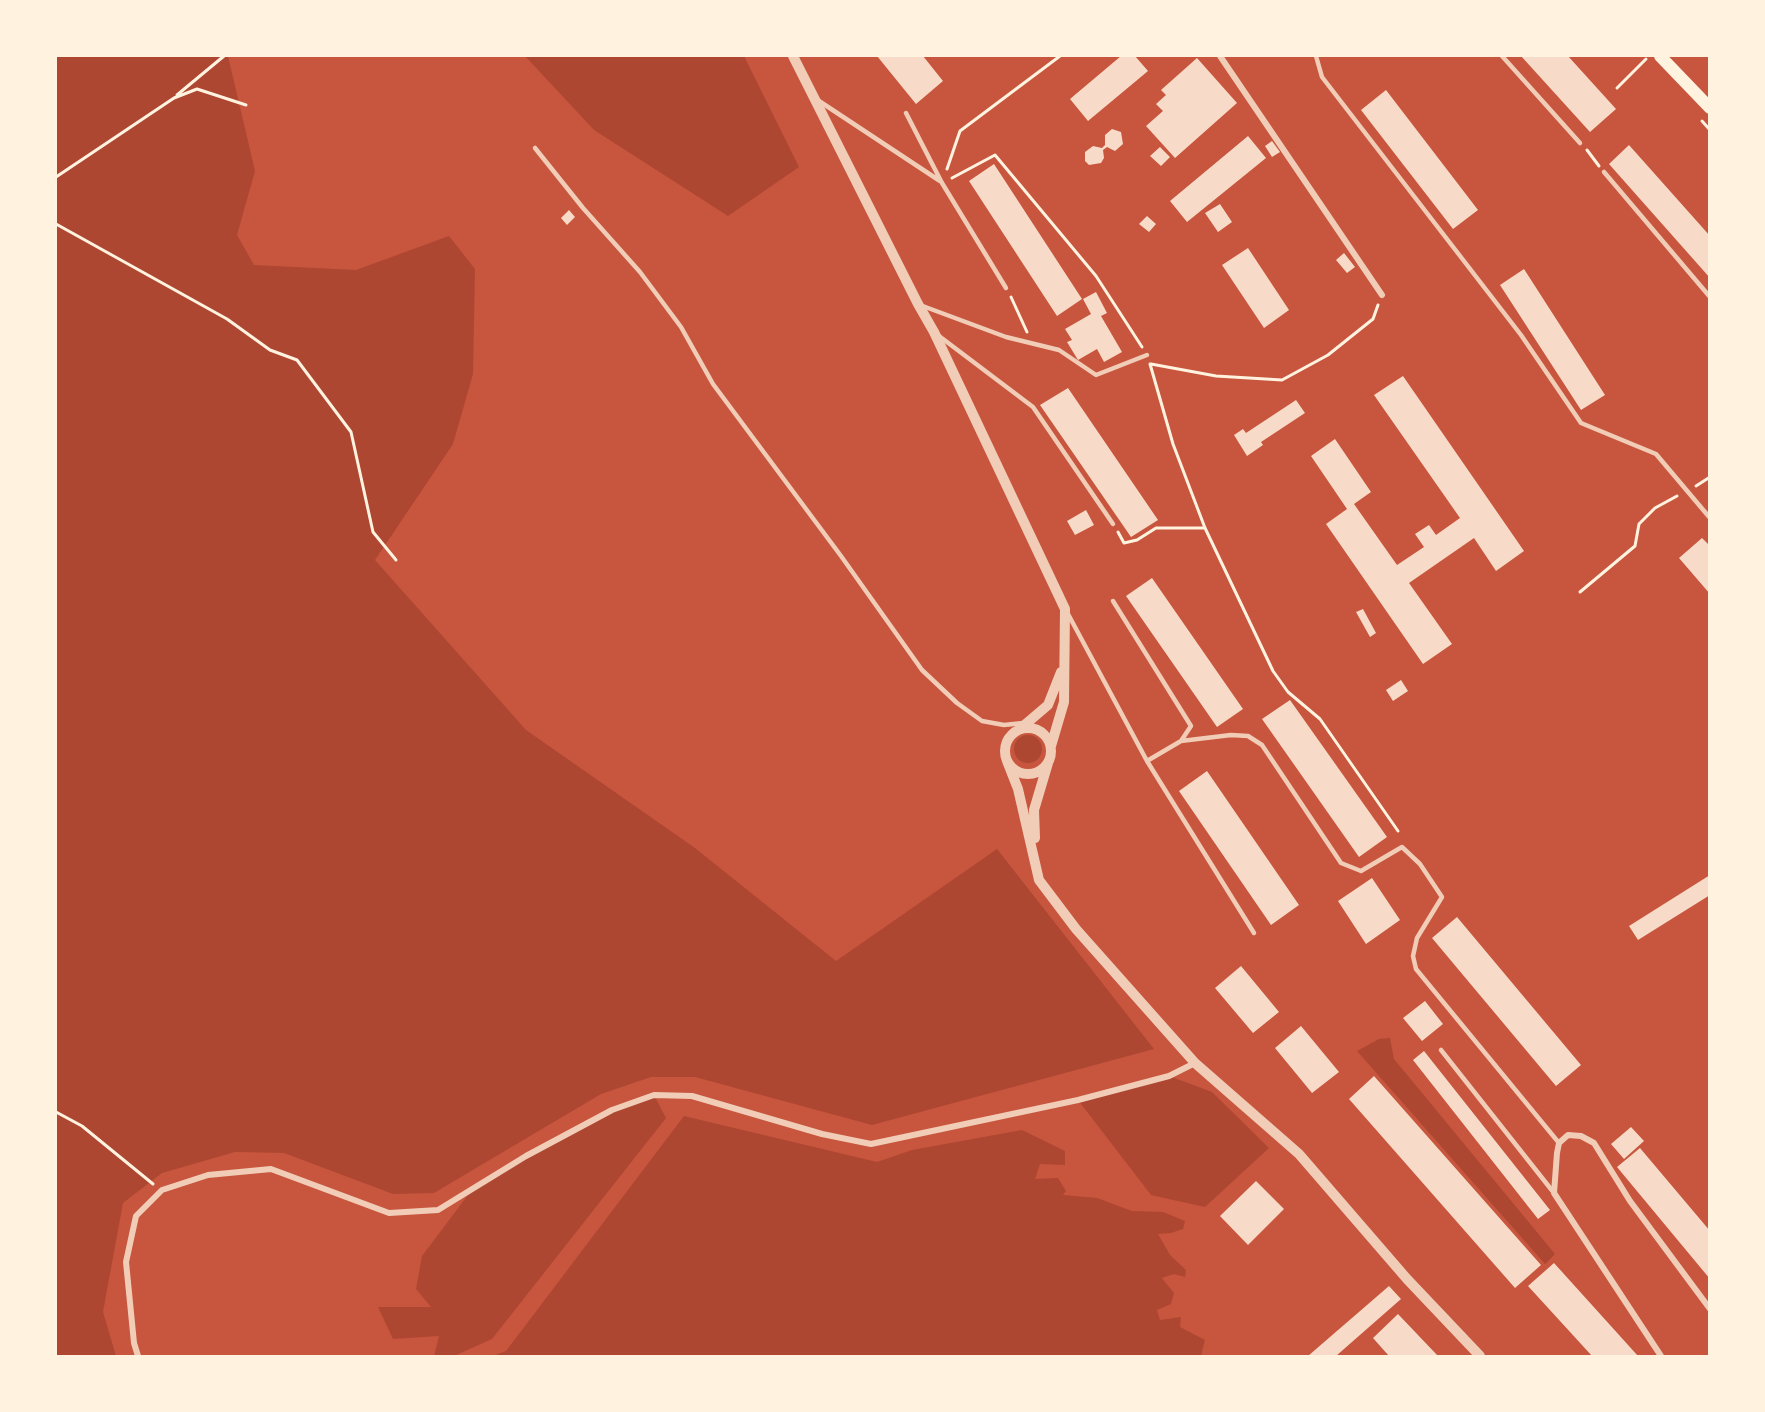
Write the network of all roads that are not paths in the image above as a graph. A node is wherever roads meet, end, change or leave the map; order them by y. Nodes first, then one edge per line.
1 (793, 56) edge
2 (1220, 56) edge
3 (1316, 56) edge
4 (1502, 56) edge
5 (1660, 56) edge
6 (817, 100) junction
7 (1710, 108) edge
8 (906, 113) dead end
9 (1580, 143) dead end
10 (535, 148) dead end
11 (1604, 172) road end
12 (942, 183) junction
13 (1006, 288) dead end
14 (1382, 295) road end
15 (1710, 297) edge
16 (918, 304) junction
17 (934, 332) junction
18 (1147, 355) road end
19 (1710, 518) edge
20 (1113, 524) road end
21 (1113, 601) dead end
22 (1065, 609) junction
23 (1065, 645) junction
24 (1023, 726) junction
25 (1181, 741) junction
26 (1051, 746) junction
27 (1049, 760) junction
28 (1007, 761) junction
29 (1147, 762) junction
30 (1039, 880) junction
31 (1254, 933) dead end
32 (1441, 1050) dead end
33 (1195, 1063) junction
34 (1559, 1143) junction
35 (1554, 1193) junction
36 (1710, 1309) edge
37 (138, 1356) edge
38 (1480, 1356) edge
39 (1661, 1356) edge

1 - 6 street
2 - 14 street
3 - 19 lane
4 - 9 lane
5 - 7 main road
6 - 12 lane
6 - 16 street
8 - 12 lane
10 - 24 lane
11 - 15 lane
12 - 13 lane
16 - 17 street
16 - 18 lane
17 - 20 lane
17 - 22 street
21 - 25 lane
22 - 23 street
22 - 29 lane
23 - 24 street
23 - 26 street
24 - 26 street
24 - 28 street
25 - 29 lane
25 - 34 lane
26 - 27 street
27 - 28 street
27 - 30 street
28 - 30 street
29 - 31 lane
30 - 33 street
32 - 35 lane
33 - 37 street
33 - 38 street
34 - 35 street
34 - 36 street
35 - 39 street

